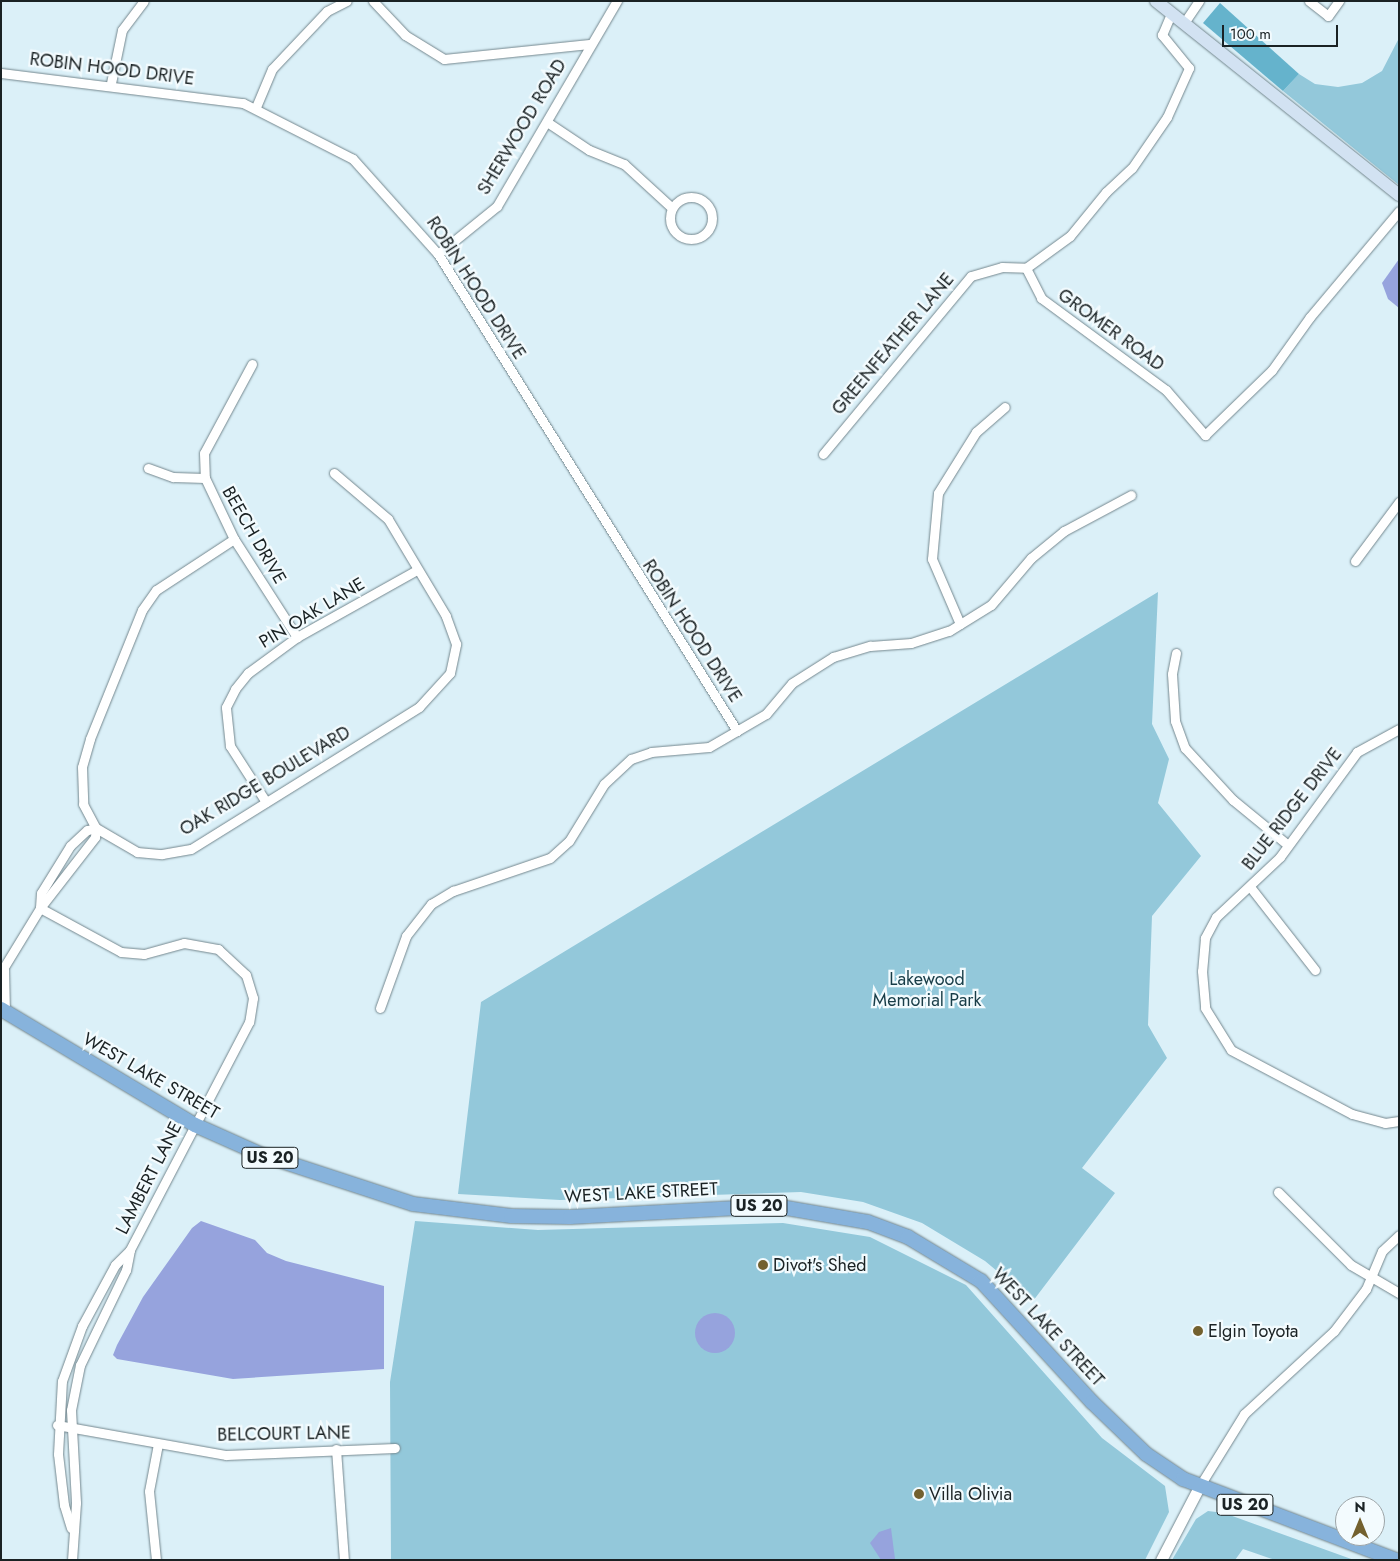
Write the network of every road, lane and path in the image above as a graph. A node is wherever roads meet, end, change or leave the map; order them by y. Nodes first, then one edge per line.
1 (144, 1) edge
2 (347, 1) edge
3 (373, 1) edge
4 (616, 1) edge
5 (1156, 1) edge
6 (1199, 1) edge
7 (1309, 1) edge
8 (1339, 1) edge
9 (1171, 14) junction
10 (1184, 24) junction
11 (590, 44) junction
12 (1, 73) edge
13 (111, 83) junction
14 (256, 107) junction
15 (547, 122) junction
16 (1399, 195) edge
17 (672, 208) junction
18 (1399, 211) edge
19 (438, 254) junction
20 (1026, 268) junction
21 (252, 364) dead end
22 (1005, 407) dead end
23 (823, 454) dead end
24 (148, 468) dead end
25 (334, 473) dead end
26 (205, 478) junction
27 (1131, 495) dead end
28 (1399, 502) edge
29 (234, 539) junction
30 (1355, 561) dead end
31 (417, 570) junction
32 (960, 624) junction
33 (297, 637) junction
34 (1176, 653) dead end
35 (1399, 729) edge
36 (738, 731) junction
37 (266, 802) junction
38 (96, 828) junction
39 (1288, 845) junction
40 (1251, 888) junction
41 (40, 908) junction
42 (3, 970) edge
43 (1315, 970) dead end
44 (380, 1008) dead end
45 (3, 1010) edge
46 (1399, 1121) edge
47 (195, 1125) junction
48 (1278, 1192) dead end
49 (1399, 1235) edge
50 (130, 1250) junction
51 (1371, 1278) junction
52 (1399, 1293) edge
53 (57, 1425) junction
54 (70, 1429) junction
55 (158, 1444) junction
56 (395, 1448) dead end
57 (336, 1449) junction
58 (1199, 1488) junction
59 (72, 1530) junction
60 (72, 1560) edge
61 (156, 1560) edge
62 (344, 1560) edge
63 (1161, 1560) edge
64 (1396, 1560) edge

1 - 13 street
2 - 14 street
3 - 11 street
4 - 11 street, SHERWOOD ROAD
5 - 9 main road
6 - 10 street
7 - 8 street
9 - 10 main road
9 - 20 street
10 - 16 main road
11 - 15 street, SHERWOOD ROAD
12 - 13 street, ROBIN HOOD DRIVE
13 - 14 street, ROBIN HOOD DRIVE
14 - 19 street, ROBIN HOOD DRIVE
15 - 17 street
15 - 19 street, SHERWOOD ROAD
17 - 17 street
18 - 20 street, GROMER ROAD
19 - 36 street, ROBIN HOOD DRIVE
20 - 23 street, GREENFEATHER LANE
21 - 26 street, BEECH DRIVE
22 - 32 street
24 - 26 street
25 - 31 street, OAK RIDGE BOULEVARD
26 - 29 street, BEECH DRIVE
27 - 32 street
28 - 30 street
29 - 33 street, BEECH DRIVE
29 - 38 street
31 - 33 street, PIN OAK LANE
31 - 37 street, OAK RIDGE BOULEVARD
32 - 36 street
33 - 37 street, PIN OAK LANE
34 - 39 street
35 - 39 street, BLUE RIDGE DRIVE
36 - 44 street
37 - 38 street, OAK RIDGE BOULEVARD
38 - 41 street
39 - 40 street, BLUE RIDGE DRIVE
40 - 43 street
40 - 46 street, BLUE RIDGE DRIVE
41 - 42 street
41 - 47 street, LAMBERT LANE
42 - 45 street
45 - 47 highway, WEST LAKE STREET / US 20
47 - 50 street, LAMBERT LANE
47 - 58 highway, WEST LAKE STREET / US 20
48 - 51 street
49 - 51 street
50 - 53 street, LAMBERT LANE
50 - 54 street, LAMBERT LANE
51 - 52 street
51 - 58 street
53 - 54 street, BELCOURT LANE
53 - 59 street, LAMBERT LANE
54 - 55 street, BELCOURT LANE
54 - 59 street, LAMBERT LANE
55 - 57 street, BELCOURT LANE
55 - 61 street
56 - 57 street, BELCOURT LANE
57 - 62 street
58 - 63 street
58 - 64 highway, WEST LAKE STREET / US 20
59 - 60 street, LAMBERT LANE

